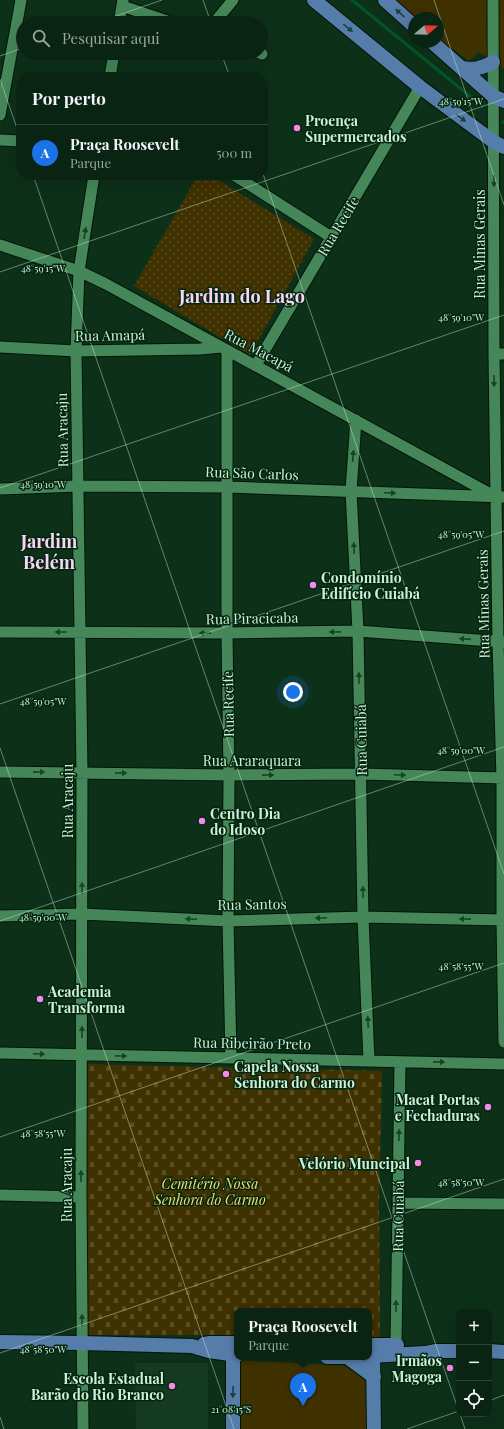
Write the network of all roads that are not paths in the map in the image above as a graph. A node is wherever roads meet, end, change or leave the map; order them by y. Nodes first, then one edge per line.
1 (20, 0) edge
2 (233, 0) edge
3 (314, 0) edge
4 (385, 0) edge
5 (493, 0) edge
6 (122, 3) edge
7 (17, 16) edge
8 (120, 16) edge
9 (155, 16) edge
10 (220, 16) edge
11 (408, 21) edge
12 (16, 23) edge
13 (439, 48) edge
14 (113, 60) edge
15 (493, 62) junction
16 (462, 68) junction
17 (111, 72) edge
18 (420, 87) junction
19 (499, 99) edge
20 (0, 115) edge
21 (0, 140) edge
22 (16, 141) edge
23 (499, 145) edge
24 (93, 180) edge
25 (242, 180) edge
26 (331, 237) junction
27 (0, 245) edge
28 (79, 271) junction
29 (0, 347) edge
30 (224, 348) junction
31 (76, 351) junction
32 (499, 354) edge
33 (256, 365) junction
34 (356, 420) junction
35 (78, 486) junction
36 (228, 487) junction
37 (0, 489) edge
38 (351, 491) junction
39 (500, 497) edge
40 (358, 631) junction
41 (0, 632) edge
42 (80, 632) junction
43 (227, 633) junction
44 (501, 642) edge
45 (0, 772) edge
46 (82, 773) junction
47 (361, 774) junction
48 (230, 775) junction
49 (503, 778) edge
50 (82, 914) junction
51 (0, 916) edge
52 (363, 917) junction
53 (503, 920) edge
54 (228, 921) junction
55 (504, 1042) edge
56 (0, 1053) edge
57 (82, 1055) junction
58 (231, 1058) junction
59 (369, 1061) junction
60 (400, 1062) junction
61 (504, 1064) edge
62 (0, 1196) edge
63 (81, 1197) junction
64 (398, 1203) junction
65 (504, 1204) edge
66 (0, 1342) edge
67 (82, 1343) junction
68 (396, 1346) junction
69 (234, 1350) edge
70 (435, 1351) junction
71 (456, 1351) edge
72 (492, 1351) edge
73 (504, 1352) edge
74 (374, 1353) edge
75 (236, 1360) edge
76 (352, 1360) edge
77 (374, 1377) junction
78 (83, 1429) edge
79 (232, 1429) edge
80 (374, 1429) edge

1 - 7 street
2 - 10 street
3 -> 18 main road
11 -> 4 main road
5 - 15 street, Rua Minas Gerais
6 - 8 street
6 - 9 street
12 - 20 street
13 - 16 main road
14 - 17 street
15 - 16 main road
15 - 19 street, Rua Minas Gerais
16 - 19 main road
18 -> 23 main road
18 - 26 street, Rua Recife
19 - 23 street, Rua Minas Gerais
21 - 22 street
23 -> 32 street, Rua Minas Gerais
28 -> 24 street, Rua Aracaju
25 - 26 street
26 - 33 street, Rua Recife
27 - 28 street, Rua Macapá
28 - 30 street, Rua Macapá
28 - 31 street, Rua Aracaju
29 - 31 street, Rua Amapá
30 - 31 street, Rua Amapá
30 - 33 street, Rua Macapá
30 - 36 street, Rua Recife
31 - 35 street, Rua Aracaju
32 -> 39 street, Rua Minas Gerais
33 - 34 street, Rua Macapá
38 -> 34 street, Rua Cuiabá
34 - 39 street, Rua Macapá
35 - 36 street, Rua São Carlos
35 - 37 street, Rua São Carlos
35 - 42 street, Rua Aracaju
36 - 38 street, Rua São Carlos
36 - 43 street, Rua Recife
38 -> 39 street, Rua São Carlos
40 -> 38 street, Rua Cuiabá
39 - 44 street, Rua Minas Gerais
40 -> 43 street, Rua Piracicaba
44 -> 40 street, Rua Piracicaba
47 -> 40 street, Rua Cuiabá
42 -> 41 street, Rua Piracicaba
43 -> 42 street, Rua Piracicaba
42 - 46 street, Rua Aracaju
43 - 48 street, Rua Recife
44 - 49 street, Rua Minas Gerais
45 -> 46 street, Rua Araraquara
46 -> 48 street, Rua Araraquara
50 -> 46 street, Rua Aracaju
48 -> 47 street, Rua Araraquara
47 -> 49 street, Rua Araraquara
52 -> 47 street, Rua Cuiabá
48 - 54 street, Rua Recife
49 - 53 street, Rua Minas Gerais
50 - 51 street, Rua Santos
54 -> 50 street, Rua Santos
57 -> 50 street, Rua Aracaju
53 -> 52 street, Rua Santos
52 -> 54 street, Rua Santos
59 -> 52 street, Rua Cuiabá
53 - 55 street, Rua Minas Gerais
54 - 58 street, Rua Recife
56 -> 57 street, Rua Ribeirão Preto
57 -> 58 street, Rua Ribeirão Preto
63 -> 57 street, Rua Aracaju
58 - 59 street, Rua Ribeirão Preto
59 - 60 street, Rua Ribeirão Preto
60 -> 61 street, Rua Ribeirão Preto
64 -> 60 street, Rua Cuiabá
62 - 63 street
67 -> 63 street, Rua Aracaju
64 - 65 street
68 -> 64 street, Rua Cuiabá
66 - 67 main road
67 - 69 main road
67 - 78 street, Rua Aracaju
68 - 70 main road
68 - 74 main road
70 - 71 main road
70 - 74 main road
72 - 73 main road
74 - 77 main road
75 -> 79 main road
76 - 77 main road
77 - 80 main road

